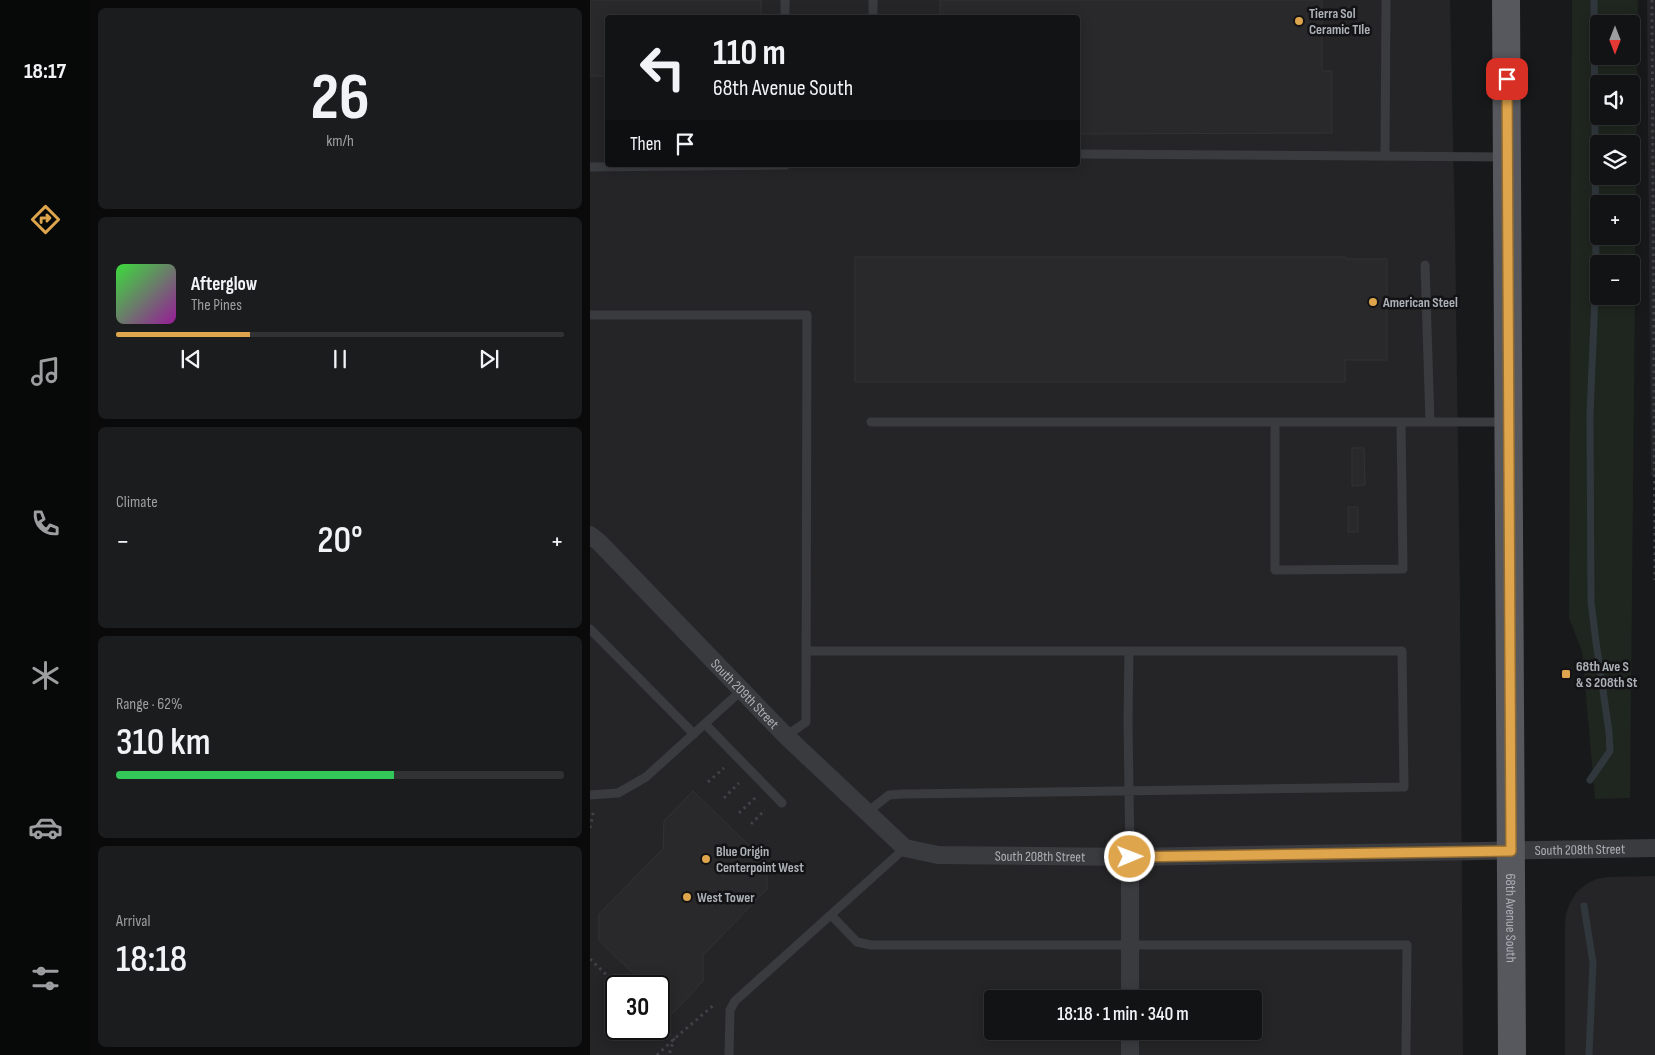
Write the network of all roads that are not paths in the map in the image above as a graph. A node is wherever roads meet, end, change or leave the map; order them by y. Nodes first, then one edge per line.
1 (785, 0) edge
2 (873, 0) edge
3 (1386, 0) edge
4 (1506, 0) edge
5 (785, 15) edge
6 (873, 15) edge
7 (1080, 154) edge
8 (1385, 156) junction
9 (1507, 157) junction
10 (590, 167) edge
11 (605, 167) edge
12 (1426, 265) dead end
13 (590, 315) edge
14 (871, 422) dead end
15 (1275, 422) junction
16 (1401, 422) junction
17 (1430, 422) junction
18 (1509, 422) junction
19 (590, 535) edge
20 (590, 629) edge
21 (806, 651) junction
22 (1129, 651) junction
23 (742, 690) junction
24 (706, 724) junction
25 (694, 734) junction
26 (786, 736) junction
27 (1129, 791) junction
28 (590, 794) edge
29 (782, 803) dead end
30 (866, 813) junction
31 (905, 848) junction
32 (1655, 848) edge
33 (1511, 851) junction
34 (1130, 857) junction
35 (830, 915) junction
36 (1130, 945) junction
37 (1130, 990) edge
38 (1130, 1040) edge
39 (729, 1055) edge
40 (1130, 1055) edge
41 (1406, 1055) edge
42 (1512, 1055) edge

1 - 5 lane
2 - 6 lane
3 - 8 lane
4 - 9 main road, 68th Avenue South
7 - 8 lane
8 - 9 lane
9 - 18 main road, 68th Avenue South
10 - 11 lane
12 - 17 lane
13 - 21 lane
14 - 15 lane
15 - 16 lane
15 - 16 lane
16 - 17 lane
17 - 18 lane
18 - 33 main road, 68th Avenue South
19 - 23 street, South 209th Street
20 - 25 lane
21 - 22 lane
21 - 26 lane
22 - 27 lane
22 - 27 lane
23 - 24 lane
23 - 26 street, South 209th Street
24 - 25 lane
24 - 29 lane
25 - 28 lane
26 - 30 street, South 209th Street
27 - 30 lane
27 - 34 lane
30 - 31 street, South 209th Street
31 - 34 street, South 208th Street
31 - 35 lane
32 - 33 street, South 208th Street
33 - 34 street, South 208th Street
33 - 42 main road, 68th Avenue South
34 - 36 street
35 - 36 lane
35 - 39 lane
36 - 37 street
36 - 41 lane
38 - 40 street

